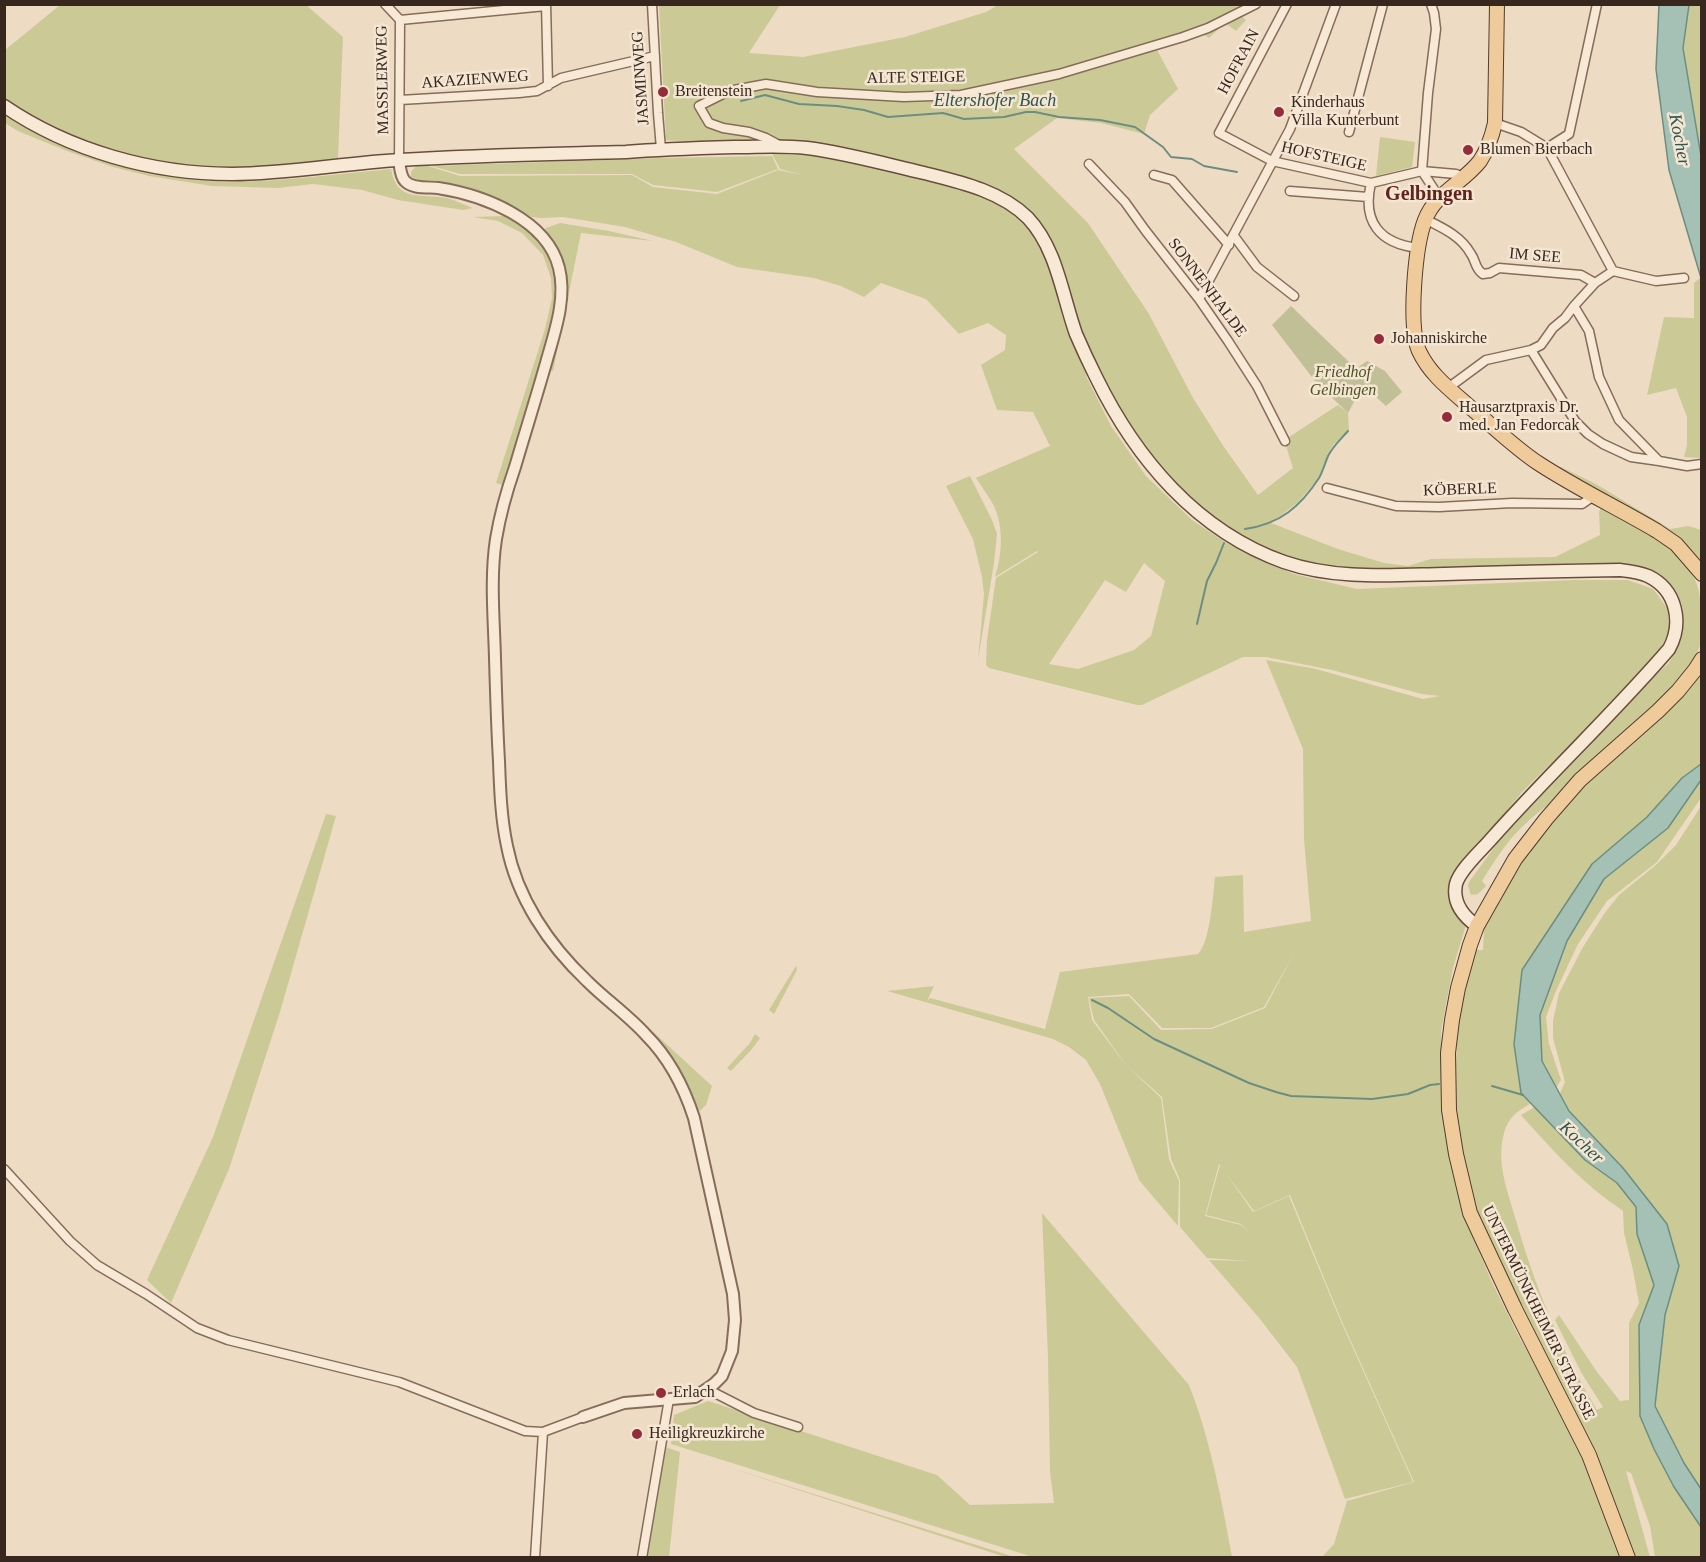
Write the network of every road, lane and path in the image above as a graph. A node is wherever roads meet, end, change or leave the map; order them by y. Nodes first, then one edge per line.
1 (384, 4) edge
2 (652, 4) edge
3 (1256, 4) edge
4 (1287, 4) edge
5 (1336, 4) edge
6 (1383, 4) edge
7 (1431, 4) edge
8 (1497, 4) edge
9 (1598, 4) edge
10 (546, 5) edge
11 (400, 20) junction
12 (655, 56) junction
13 (548, 86) junction
14 (400, 100) junction
15 (4, 106) edge
16 (1495, 123) junction
17 (1349, 132) dead end
18 (1219, 133) joint
19 (781, 146) junction
20 (1547, 148) junction
21 (661, 149) junction
22 (399, 160) junction
23 (1272, 161) junction
24 (1089, 164) dead end
25 (1422, 171) junction
26 (1154, 175) dead end
27 (1463, 177) junction
28 (1371, 183) junction
29 (1290, 191) dead end
30 (1368, 197) junction
31 (1439, 197) junction
32 (1425, 219) junction
33 (1234, 236) junction
34 (1229, 245) junction
35 (1419, 248) junction
36 (1613, 271) junction
37 (1684, 278) dead end
38 (1595, 283) junction
39 (1294, 296) dead end
40 (1199, 299) junction
41 (1574, 306) junction
42 (1531, 350) junction
43 (1448, 388) junction
44 (1285, 441) dead end
45 (1659, 461) junction
46 (1701, 464) edge
47 (1327, 488) dead end
48 (1595, 495) junction
49 (1701, 574) edge
50 (1701, 659) edge
51 (1477, 926) junction
52 (4, 1169) edge
53 (707, 1389) junction
54 (669, 1399) junction
55 (583, 1417) joint
56 (798, 1428) dead end
57 (543, 1432) junction
58 (535, 1557) edge
59 (642, 1557) edge
60 (1628, 1557) edge

1 - 11 street, MASSLERWEG
2 - 12 street, JASMINWEG
3 - 19 street, ALTE STEIGE
4 - 18 street, HOFRAIN
5 - 23 street
6 - 17 street
7 - 25 street
8 - 16 main road
9 - 20 street
10 - 11 street
10 - 13 street
11 - 14 street, MASSLERWEG
12 - 13 street, AKAZIENWEG
12 - 21 street, JASMINWEG
13 - 14 street, AKAZIENWEG
14 - 22 street, MASSLERWEG
15 - 22 main road
16 - 20 street
16 - 27 main road
18 - 23 street, HOFSTEIGE
19 - 21 main road
19 - 51 main road
20 - 36 street
21 - 22 main road
22 - 53 street
23 - 28 street, HOFSTEIGE
23 - 33 street
24 - 40 street, SONNENHALDE
25 - 27 street, HOFSTEIGE
25 - 28 street, HOFSTEIGE
25 - 31 street
26 - 34 street
27 - 31 main road
28 - 30 street
29 - 30 street
30 - 35 street
31 - 32 main road
32 - 35 main road
32 - 38 street, IM SEE
33 - 34 street
33 - 39 street
34 - 40 street
35 - 43 main road
36 - 37 street
36 - 38 street
38 - 41 street
40 - 44 street, SONNENHALDE
41 - 42 street
41 - 45 street
42 - 43 street
42 - 45 street
43 - 48 main road
45 - 46 street
47 - 48 street, KÖBERLE
48 - 49 main road
50 - 51 main road, UNTERMÜNKHEIMER STRASSE
51 - 60 main road, UNTERMÜNKHEIMER STRASSE
52 - 57 street
53 - 54 street
53 - 56 street
54 - 55 street
54 - 59 street
55 - 57 street
57 - 58 street

